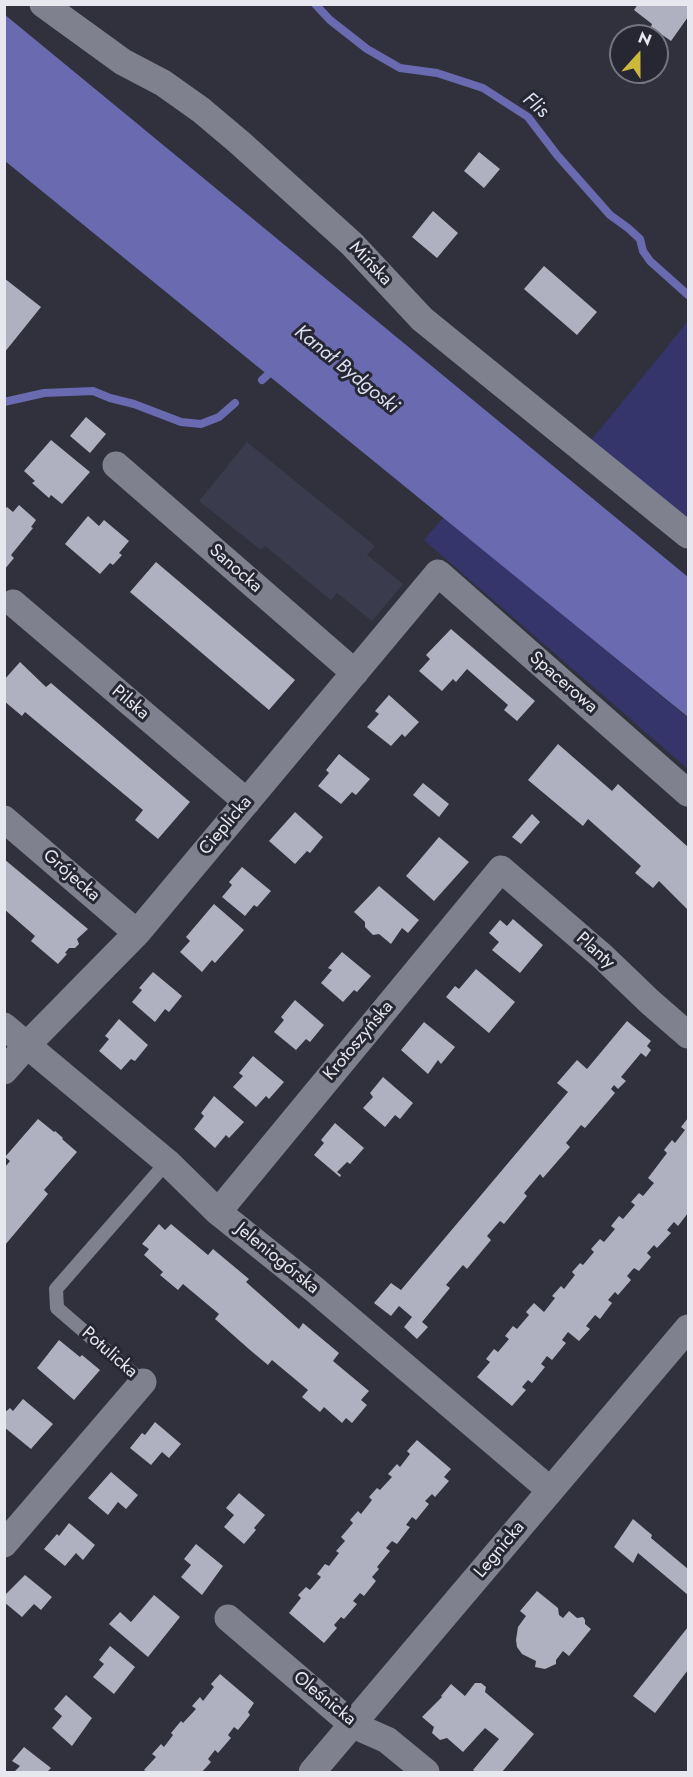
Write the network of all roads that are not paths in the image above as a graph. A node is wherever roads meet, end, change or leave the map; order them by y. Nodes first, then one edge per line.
1 (43, 4) edge
2 (116, 465) dead end
3 (688, 535) edge
4 (438, 573) joint
5 (13, 603) dead end
6 (355, 673) junction
7 (688, 793) edge
8 (247, 802) junction
9 (4, 819) edge
10 (501, 869) joint
11 (137, 933) junction
12 (4, 1026) edge
13 (688, 1035) edge
14 (27, 1045) junction
15 (4, 1071) edge
16 (167, 1162) junction
17 (218, 1212) junction
18 (688, 1328) edge
19 (143, 1382) joint
20 (550, 1490) junction
21 (4, 1544) edge
22 (228, 1618) dead end
23 (353, 1725) junction
24 (312, 1773) edge
25 (426, 1773) edge

1 - 3 street, Mińska
2 - 6 street, Sanocka
4 - 6 street, Cieplicka
4 - 7 street, Spacerowa
5 - 8 street, Pilska
6 - 8 street, Cieplicka
8 - 11 street, Cieplicka
9 - 11 street, Grójecka
10 - 13 street, Planty
10 - 17 street, Krotoszyńska
11 - 14 street, Cieplicka
12 - 14 street, Jeleniogórska
14 - 15 street, Cieplicka
14 - 16 street, Jeleniogórska
16 - 17 street, Jeleniogórska
16 - 19 lane, Potulicka
17 - 20 street, Jeleniogórska
18 - 20 street, Legnicka
19 - 21 street, Potulicka
20 - 23 street, Legnicka
22 - 23 street, Oleśnicka
23 - 24 street, Legnicka
23 - 25 street, Oleśnicka

